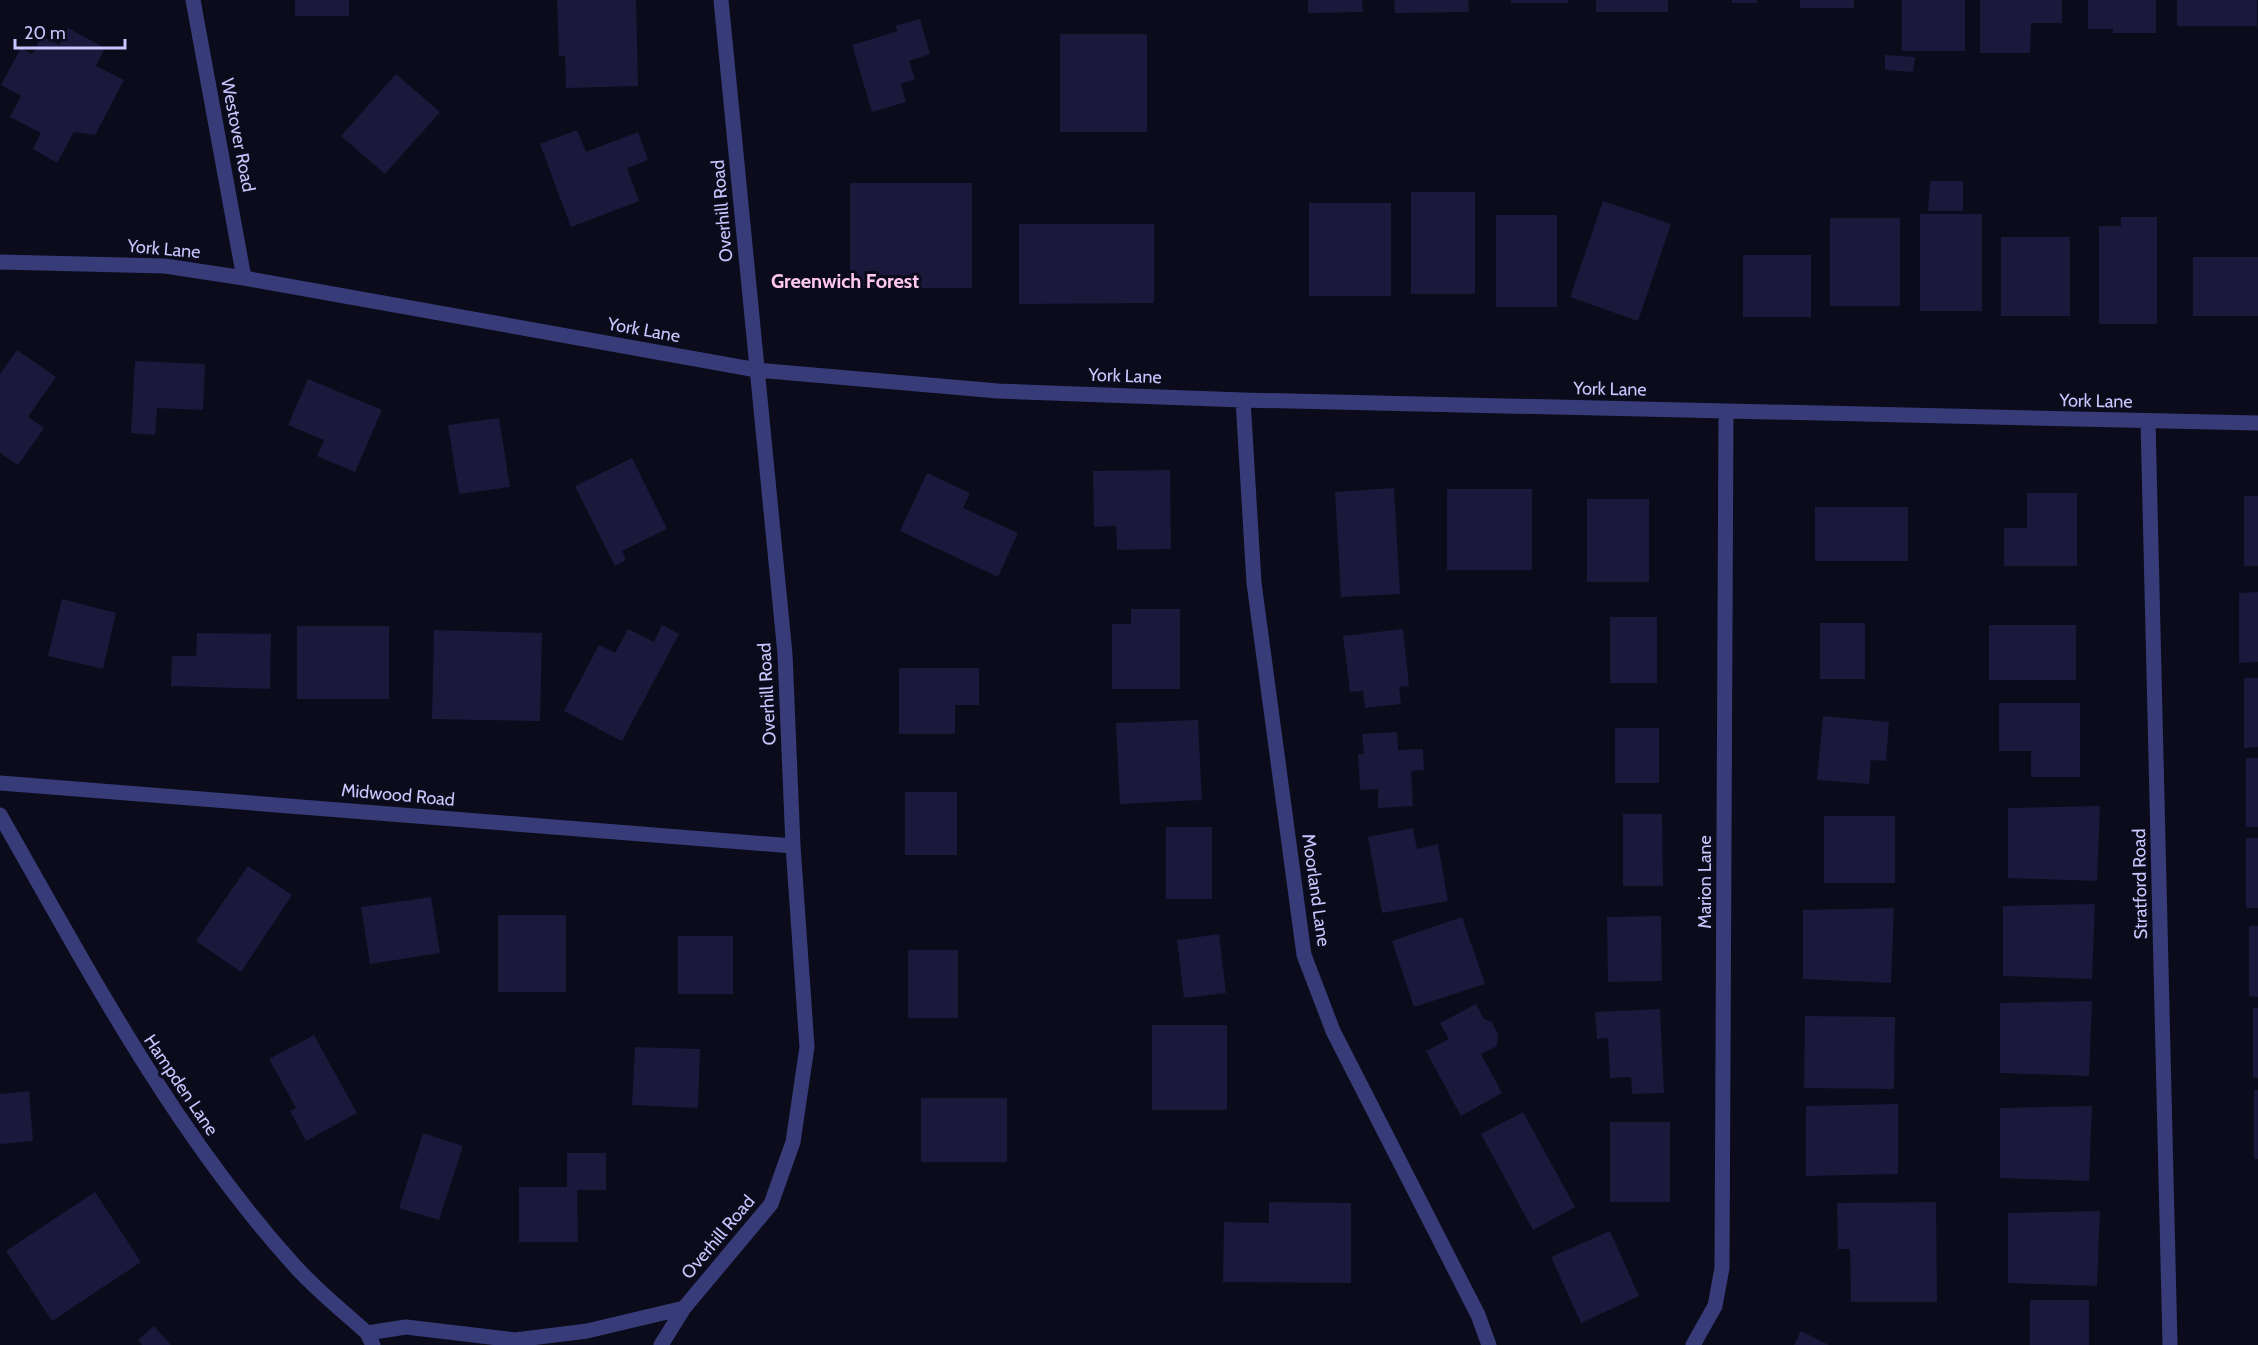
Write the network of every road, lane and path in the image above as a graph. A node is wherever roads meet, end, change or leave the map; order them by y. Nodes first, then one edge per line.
1 (193, 0) edge
2 (722, 0) edge
3 (0, 262) edge
4 (244, 278) junction
5 (757, 370) junction
6 (1243, 400) junction
7 (1726, 412) junction
8 (2148, 421) junction
9 (2258, 423) edge
10 (0, 783) edge
11 (0, 815) edge
12 (792, 846) junction
13 (684, 1308) junction
14 (370, 1339) edge
15 (661, 1345) edge
16 (1490, 1345) edge
17 (1693, 1345) edge
18 (2170, 1345) edge

1 - 4 street, Westover Road
2 - 5 street, Overhill Road
3 - 4 street, York Lane
4 - 5 street, York Lane
5 - 6 street, York Lane
5 - 12 street, Overhill Road
6 - 7 street, York Lane
6 - 16 street, Moorland Lane
7 - 8 street, York Lane
7 - 17 street, Marion Lane
8 - 9 street, York Lane
8 - 18 street, Stratford Road
10 - 12 street, Midwood Road
11 - 14 street, Hampden Lane
12 - 13 street, Overhill Road
13 - 14 street
13 - 15 street, Overhill Road

